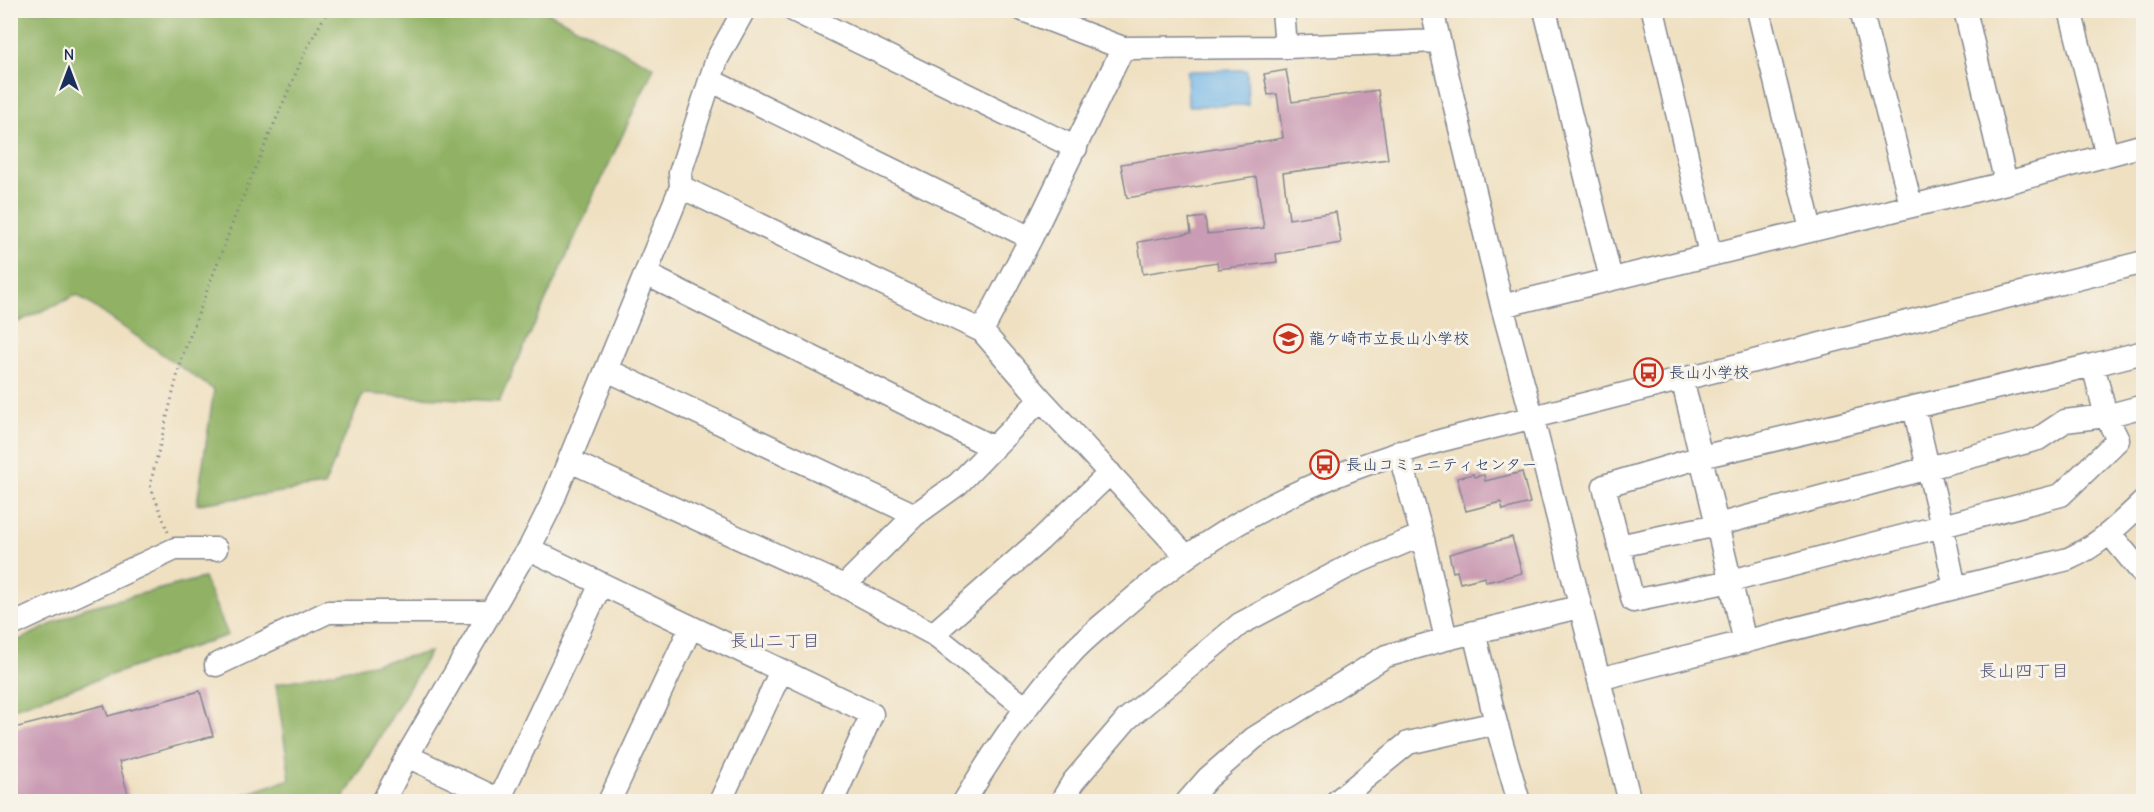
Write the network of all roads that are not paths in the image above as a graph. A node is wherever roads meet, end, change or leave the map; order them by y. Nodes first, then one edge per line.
1 (744, 10) edge
2 (793, 10) edge
3 (1023, 10) edge
4 (1283, 10) edge
5 (1432, 10) edge
6 (1545, 10) edge
7 (1653, 10) edge
8 (1758, 10) edge
9 (1861, 10) edge
10 (1965, 10) edge
11 (2070, 10) edge
12 (1438, 41) junction
13 (1286, 47) junction
14 (1123, 48) junction
15 (710, 80) junction
16 (2144, 145) edge
17 (1076, 147) junction
18 (2107, 155) junction
19 (2006, 183) junction
20 (681, 187) junction
21 (1911, 205) junction
22 (1811, 230) junction
23 (1031, 238) junction
24 (1710, 254) junction
25 (2144, 262) edge
26 (646, 274) junction
27 (1611, 279) junction
28 (1502, 306) junction
29 (982, 331) junction
30 (2144, 352) edge
31 (2093, 365) junction
32 (607, 370) junction
33 (1682, 378) junction
34 (1041, 399) junction
35 (2144, 406) edge
36 (1914, 407) junction
37 (1532, 416) junction
38 (2106, 416) junction
39 (994, 448) junction
40 (1399, 452) junction
41 (1701, 457) junction
42 (570, 461) junction
43 (1928, 468) junction
44 (1110, 473) junction
45 (2144, 501) edge
46 (915, 515) junction
47 (1717, 525) junction
48 (1942, 526) junction
49 (2110, 534) junction
50 (1422, 536) junction
51 (1619, 546) junction
52 (216, 549) dead end
53 (529, 549) junction
54 (1186, 556) junction
55 (2144, 576) edge
56 (1731, 581) junction
57 (601, 584) junction
58 (844, 586) junction
59 (1955, 588) junction
60 (1579, 607) junction
61 (490, 612) junction
62 (10, 626) edge
63 (691, 627) junction
64 (1474, 632) junction
65 (933, 634) junction
66 (1446, 639) junction
67 (1745, 642) junction
68 (216, 665) dead end
69 (781, 671) junction
70 (1599, 679) junction
71 (1026, 708) junction
72 (1496, 723) junction
73 (407, 756) junction
74 (502, 800) edge
75 (383, 801) edge
76 (609, 801) edge
77 (720, 801) edge
78 (832, 801) edge
79 (964, 801) edge
80 (1061, 801) edge
81 (1187, 801) edge
82 (1336, 801) edge
83 (1518, 801) edge
84 (1630, 801) edge

1 - 15 street
2 - 17 street
3 - 14 street
4 - 13 street
5 - 12 street
6 - 27 street
7 - 24 street
8 - 22 street
9 - 21 street
10 - 19 street
11 - 18 street
12 - 13 street
12 - 28 street
13 - 14 street
14 - 17 street
15 - 20 street
15 - 23 street
16 - 18 street
17 - 23 street
18 - 19 street
19 - 21 street
20 - 26 street
20 - 29 street
21 - 22 street
22 - 24 street
23 - 29 street
24 - 27 street
25 - 33 street
26 - 32 street
26 - 39 street
27 - 28 street
28 - 37 street
29 - 34 street
30 - 31 street
31 - 36 street
31 - 38 street
32 - 42 street
32 - 46 street
33 - 37 street
33 - 41 street
34 - 39 street
34 - 44 street
35 - 38 street
36 - 41 street
36 - 43 street
37 - 40 street
37 - 60 street
38 - 43 street
38 - 48 street
39 - 46 street
40 - 50 street
40 - 54 street
41 - 47 street
41 - 51 street
42 - 53 street
42 - 58 street
43 - 47 street
43 - 48 street
44 - 54 street
44 - 65 street
45 - 49 street
46 - 58 street
47 - 51 street
47 - 56 street
48 - 56 street
48 - 59 street
49 - 55 street
49 - 59 street
50 - 66 street
50 - 80 street
51 - 56 street
52 - 62 street
53 - 57 street
53 - 61 street
54 - 71 street
56 - 67 street
57 - 63 street
57 - 74 street
58 - 65 street
59 - 67 street
60 - 64 street
60 - 70 street
61 - 68 street
61 - 73 street
63 - 69 street
63 - 76 street
64 - 66 street
64 - 72 street
65 - 71 street
66 - 81 street
67 - 70 street
69 - 77 street
69 - 78 street
70 - 84 street
71 - 79 street
72 - 82 street
72 - 83 street
73 - 74 street
73 - 75 street

